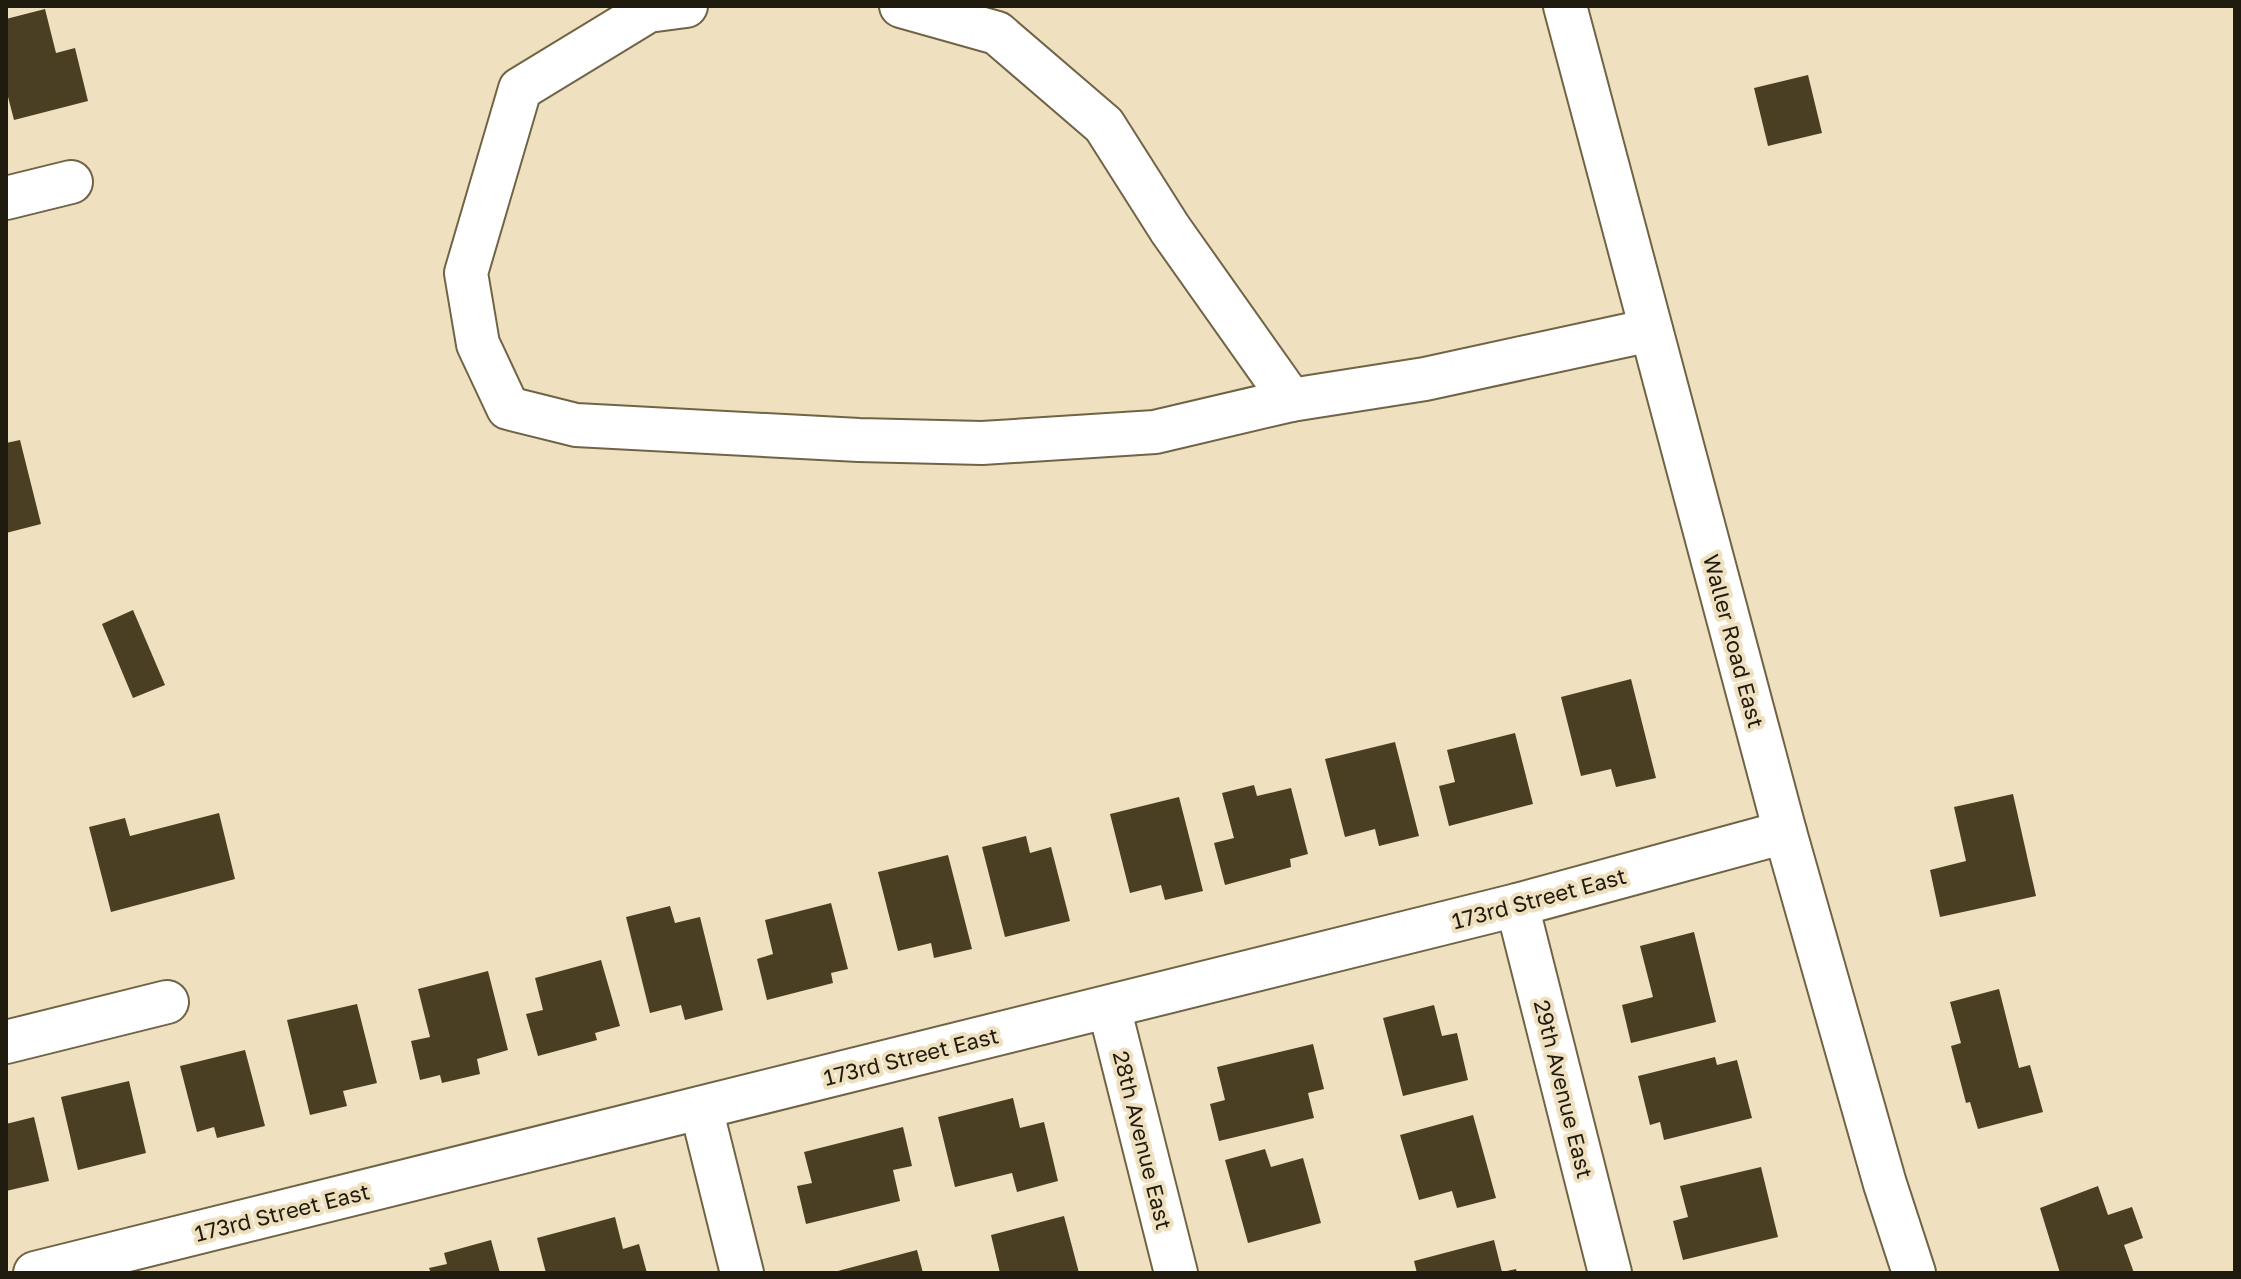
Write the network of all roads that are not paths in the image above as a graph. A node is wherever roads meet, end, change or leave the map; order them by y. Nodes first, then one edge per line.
1 (686, 6) edge
2 (901, 6) edge
3 (1565, 6) edge
4 (71, 182) dead end
5 (6, 198) edge
6 (1651, 330) junction
7 (1291, 400) junction
8 (1785, 832) junction
9 (1517, 905) junction
10 (167, 1002) dead end
11 (1109, 1007) junction
12 (6, 1042) edge
13 (701, 1108) junction
14 (35, 1273) edge
15 (742, 1273) edge
16 (1176, 1273) edge
17 (1610, 1273) edge
18 (1914, 1273) edge

1 - 7 street
2 - 7 street
3 - 6 street, Waller Road East
4 - 5 street
6 - 7 street
6 - 8 street, Waller Road East
8 - 9 street, 173rd Street East
8 - 18 street, Waller Road East
9 - 11 street, 173rd Street East
9 - 17 street, 29th Avenue East
10 - 12 street
11 - 13 street, 173rd Street East
11 - 16 street, 28th Avenue East
13 - 14 street, 173rd Street East
13 - 15 street

